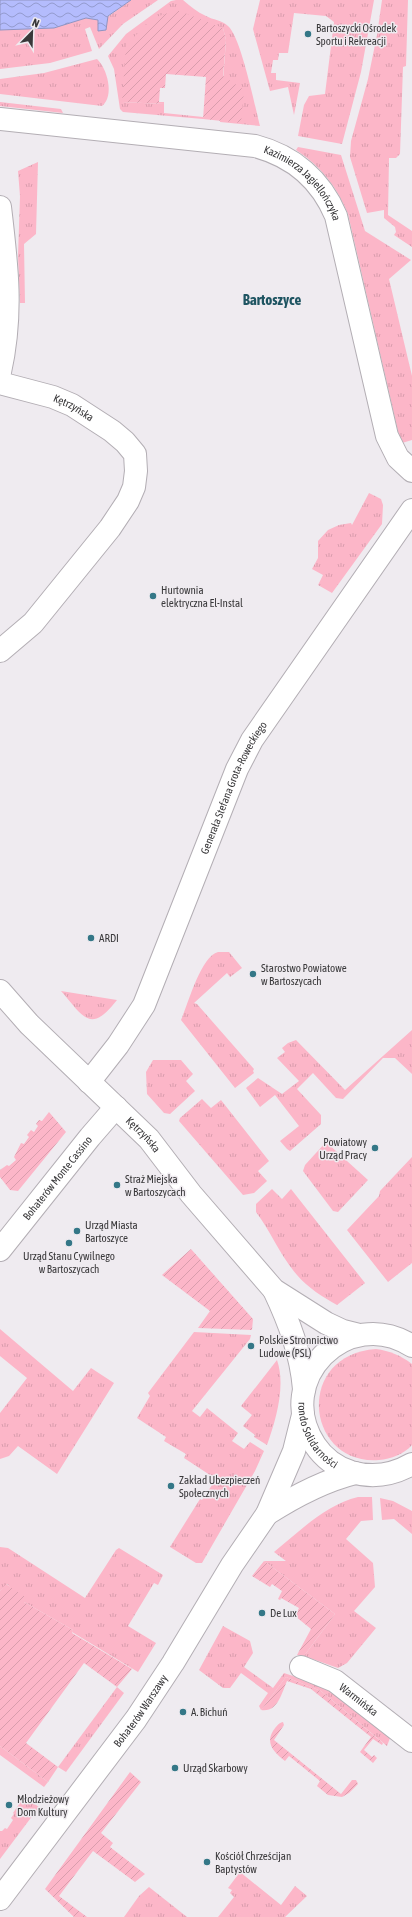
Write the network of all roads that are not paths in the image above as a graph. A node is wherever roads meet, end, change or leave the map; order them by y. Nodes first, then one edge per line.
1 (0, 119) edge
2 (0, 207) edge
3 (0, 372) edge
4 (0, 383) edge
5 (412, 471) edge
6 (412, 510) edge
7 (0, 651) edge
8 (0, 991) edge
9 (89, 1082) junction
10 (116, 1107) junction
11 (0, 1250) edge
12 (274, 1290) junction
13 (359, 1335) junction
14 (406, 1339) edge
15 (304, 1389) junction
16 (303, 1414) junction
17 (412, 1464) edge
18 (356, 1473) junction
19 (390, 1473) junction
20 (412, 1481) edge
21 (267, 1514) junction
22 (301, 1667) dead end
23 (412, 1741) edge
24 (0, 1899) edge

1 - 5 street, Kazimierza Jagiellończyka
2 - 3 street
4 - 7 street, Kętrzyńska
6 - 9 street, Generała Stefana Grota-Roweckiego
8 - 9 street, Kętrzyńska
9 - 10 street, Kętrzyńska
10 - 11 street, Bohaterów Monte Cassino
10 - 12 street, Kętrzyńska
12 - 13 street, Kętrzyńska
12 - 15 street, Kętrzyńska
13 - 14 street, rondo Solidarności
13 - 15 street, rondo Solidarności
15 - 16 street, rondo Solidarności
16 - 18 street, rondo Solidarności
16 - 21 street, Bohaterów Warszawy
17 - 19 street, rondo Solidarności
18 - 19 street, rondo Solidarności
18 - 21 street, Bohaterów Warszawy
19 - 20 street
21 - 24 street, Bohaterów Warszawy
22 - 23 street, Warmińska

